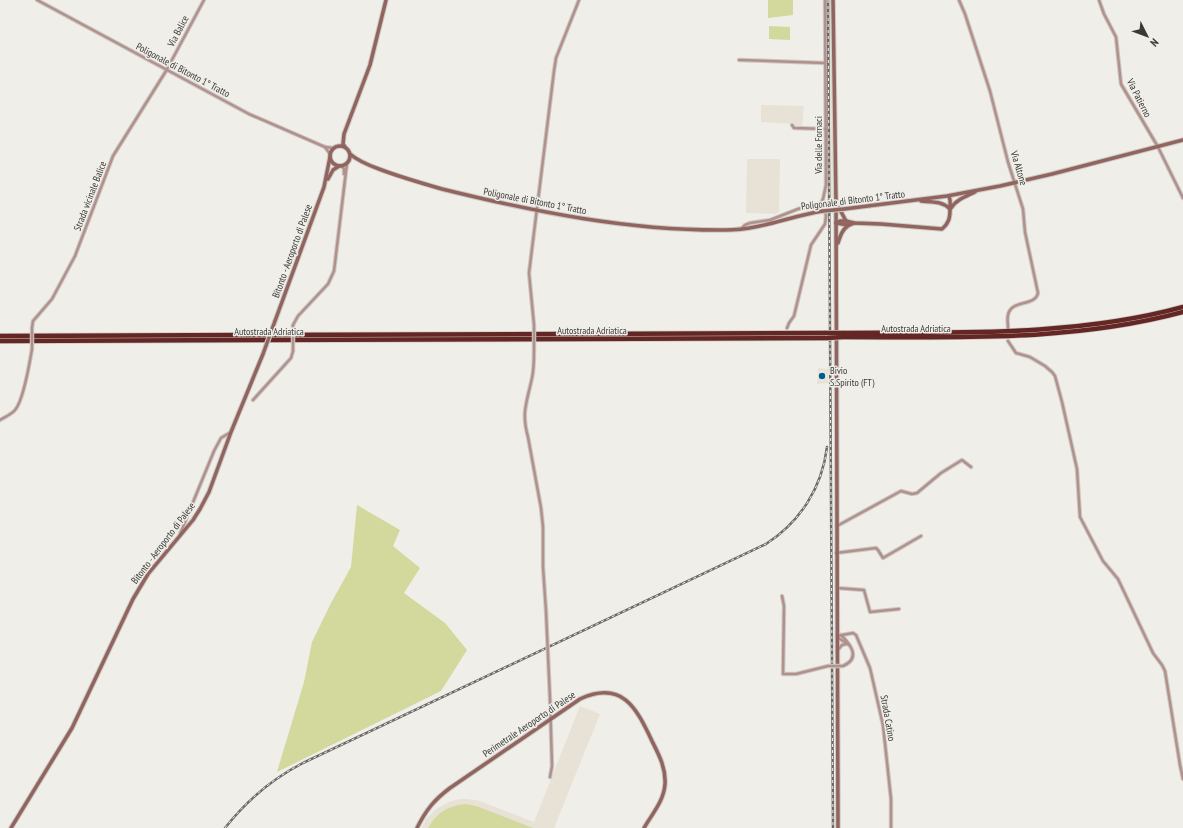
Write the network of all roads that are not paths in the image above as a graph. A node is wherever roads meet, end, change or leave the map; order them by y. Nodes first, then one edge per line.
1 (37, 0) edge
2 (204, 0) edge
3 (386, 0) edge
4 (579, 0) edge
5 (825, 0) edge
6 (834, 0) edge
7 (959, 0) edge
8 (1099, 0) edge
9 (739, 60) dead end
10 (825, 63) junction
11 (166, 70) junction
12 (792, 125) dead end
13 (826, 129) junction
14 (344, 134) junction
15 (1183, 140) edge
16 (325, 147) junction
17 (345, 147) junction
18 (1158, 147) junction
19 (334, 148) junction
20 (350, 154) junction
21 (330, 156) junction
22 (360, 161) junction
23 (348, 162) junction
24 (340, 166) junction
25 (344, 176) junction
26 (1014, 183) junction
27 (324, 187) junction
28 (982, 189) junction
29 (949, 196) junction
30 (1183, 198) edge
31 (823, 199) junction
32 (912, 201) junction
33 (836, 202) junction
34 (950, 209) junction
35 (537, 211) junction
36 (846, 221) junction
37 (836, 223) junction
38 (854, 223) junction
39 (849, 225) junction
40 (741, 229) junction
41 (836, 248) junction
42 (1183, 307) edge
43 (1183, 312) edge
44 (787, 328) dead end
45 (1008, 328) dead end
46 (826, 335) junction
47 (843, 335) junction
48 (0, 336) edge
49 (0, 341) edge
50 (1008, 341) dead end
51 (253, 400) dead end
52 (0, 420) edge
53 (231, 432) junction
54 (971, 467) dead end
55 (836, 526) junction
56 (179, 536) junction
57 (920, 536) dead end
58 (836, 553) junction
59 (836, 588) junction
60 (782, 596) dead end
61 (899, 609) dead end
62 (847, 634) junction
63 (839, 636) junction
64 (846, 642) junction
65 (837, 652) junction
66 (550, 719) junction
67 (550, 777) dead end
68 (1183, 779) edge
69 (11, 828) edge
70 (417, 828) edge
71 (644, 828) edge
72 (838, 828) edge
73 (891, 828) edge

1 - 11 street, Poligonale di Bitonto 1° Tratto
2 - 11 street, Via Balice
3 - 14 main road
4 - 35 street
5 - 10 street, Via delle Fornaci
6 - 33 main road
7 - 26 street, Via Altone
8 - 18 street, Via Patierno
9 - 10 street
10 - 13 street, Via delle Fornaci
11 - 16 street, Poligonale di Bitonto 1° Tratto
11 - 52 street, Strada vicinale Balice, bridge
12 - 13 street
13 - 31 street, Via delle Fornaci
14 - 17 main road
14 - 19 main road
15 - 18 main road, Poligonale di Bitonto 1° Tratto
16 - 19 street
16 - 21 street
17 - 19 main road
17 - 20 main road
18 - 26 main road, Poligonale di Bitonto 1° Tratto
18 - 30 street, Via Patierno
19 - 21 main road
20 - 22 main road
20 - 23 main road
21 - 24 main road
21 - 27 main road
22 - 23 main road
22 - 35 main road, Poligonale di Bitonto 1° Tratto
23 - 24 main road
23 - 25 street
24 - 25 street
24 - 27 main road
25 - 51 street, bridge
26 - 28 main road, Poligonale di Bitonto 1° Tratto
26 - 45 street, Via Altone
27 - 53 main road, Bitonto - Aeroporto di Palese, bridge
28 - 29 main road, Poligonale di Bitonto 1° Tratto
28 - 34 main road
29 - 32 main road, Poligonale di Bitonto 1° Tratto
29 - 34 main road
31 - 40 street
31 - 44 street, Via delle Fornaci
32 - 34 main road
32 - 40 main road, Poligonale di Bitonto 1° Tratto, bridge
33 - 36 main road
33 - 37 main road
34 - 38 main road
35 - 40 main road, Poligonale di Bitonto 1° Tratto
35 - 66 street, bridge
36 - 37 main road
36 - 38 main road
37 - 39 main road
37 - 41 main road
38 - 39 main road
39 - 41 main road
41 - 55 main road
42 - 47 highway, Autostrada Adriatica
43 - 47 highway, Autostrada Adriatica
46 - 47 highway, Autostrada Adriatica, bridge
46 - 48 highway, Autostrada Adriatica
46 - 49 highway, Autostrada Adriatica
50 - 68 street
53 - 56 main road, Bitonto - Aeroporto di Palese
53 - 56 street
54 - 55 street
55 - 58 main road
56 - 69 main road, Bitonto - Aeroporto di Palese
57 - 58 street
58 - 59 main road
59 - 61 street
59 - 63 main road
60 - 64 street, bridge
62 - 63 street
62 - 64 street
62 - 73 street, Strada Catino
63 - 64 street
63 - 65 main road
64 - 65 street
65 - 72 main road
66 - 67 street
66 - 70 main road, Perimetrale Aeroporto di Palese
66 - 71 main road, Perimetrale Aeroporto di Palese

